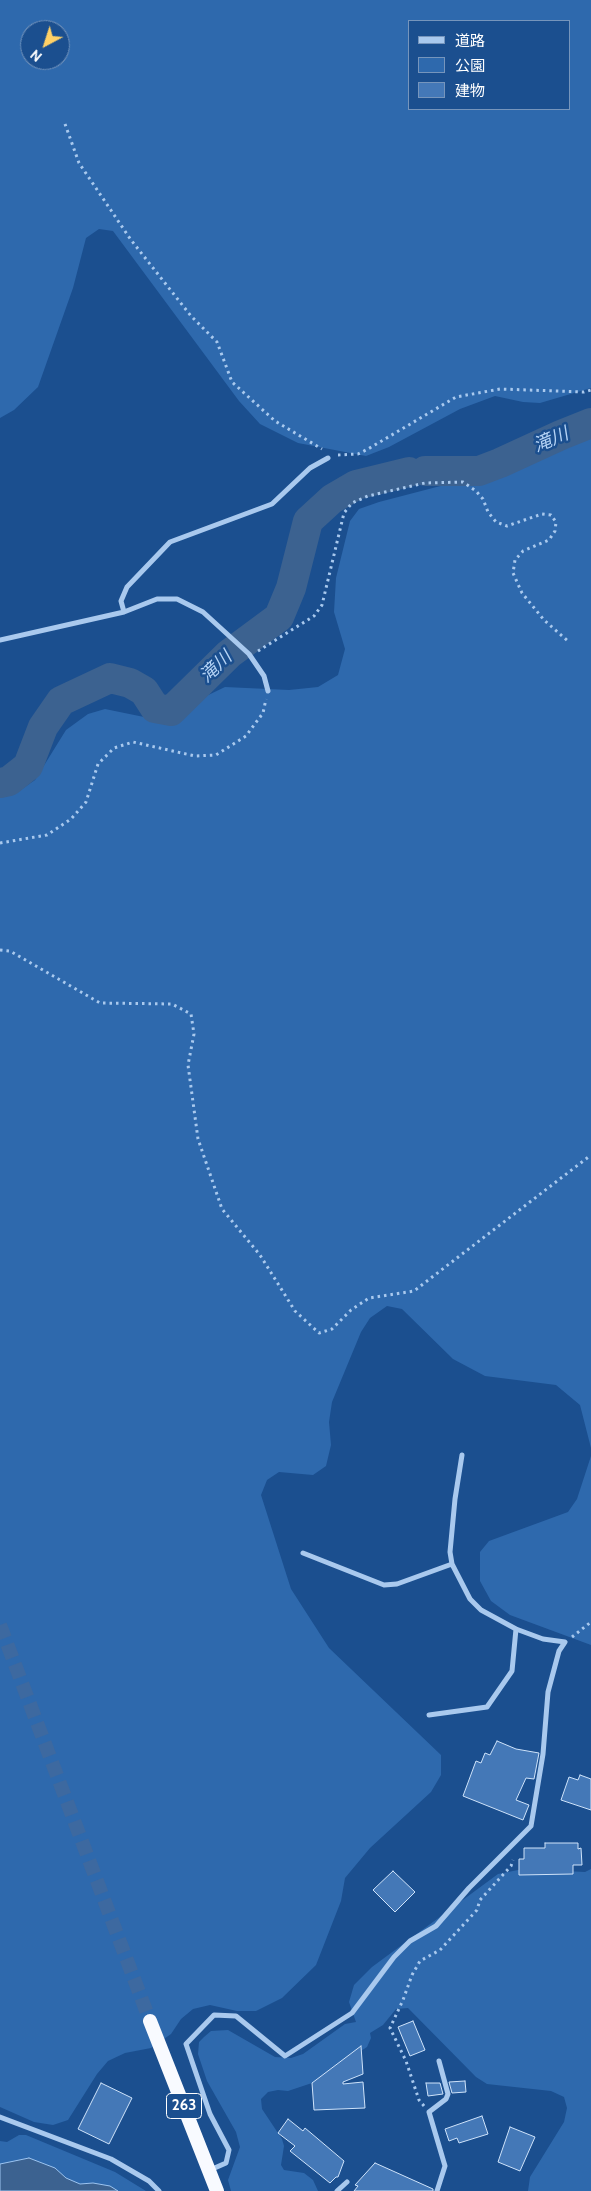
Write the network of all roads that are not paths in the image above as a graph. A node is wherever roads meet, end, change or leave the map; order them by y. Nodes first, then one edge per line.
1 (328, 458) road end
2 (124, 612) junction
3 (0, 640) edge
4 (268, 692) road end
5 (462, 1455) dead end
6 (302, 1553) dead end
7 (452, 1564) junction
8 (516, 1629) junction
9 (429, 1715) dead end
10 (150, 2022) tunnel mouth
11 (439, 2061) dead end
12 (0, 2117) edge
13 (209, 2171) junction
14 (347, 2182) dead end
15 (159, 2191) edge
16 (217, 2191) edge
17 (337, 2191) edge
18 (437, 2191) edge

1 - 2 street
2 - 3 street
2 - 4 street
5 - 7 street
6 - 7 street
7 - 8 street
8 - 9 street
8 - 13 street
10 - 13 highway, 263
11 - 18 street
12 - 15 street
13 - 16 highway, 263
14 - 17 street

